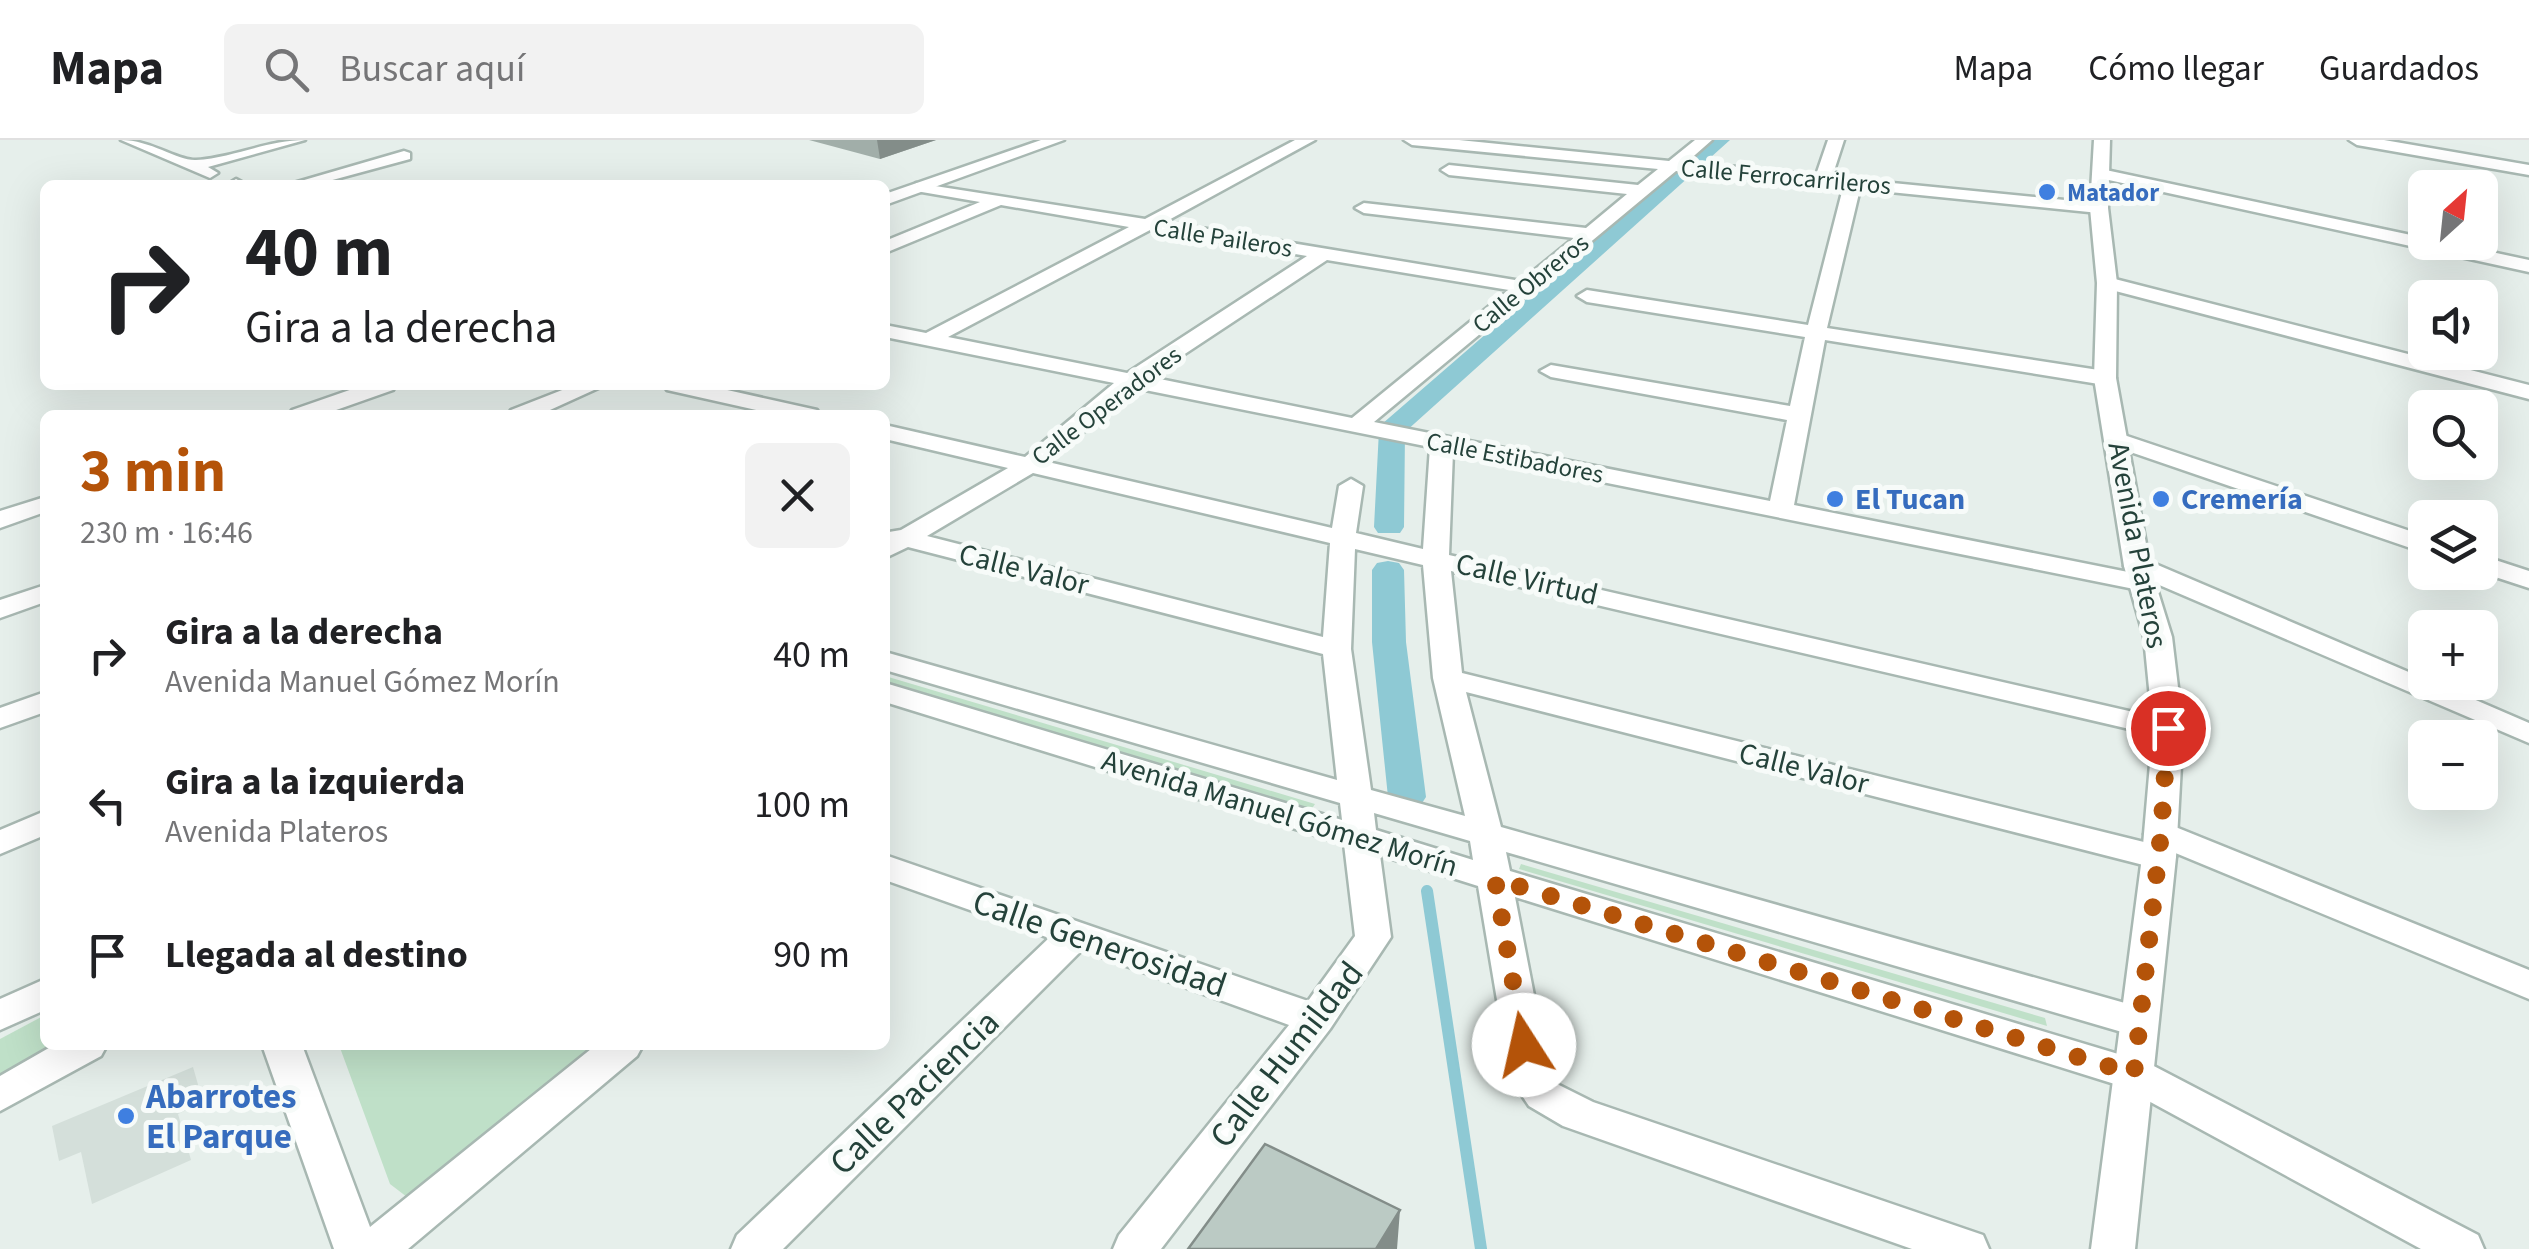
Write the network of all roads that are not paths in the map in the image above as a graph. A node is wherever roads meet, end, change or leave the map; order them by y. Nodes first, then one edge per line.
1 (134, 140) edge
2 (297, 140) edge
3 (1056, 140) edge
4 (1307, 140) edge
5 (1412, 140) edge
6 (1704, 140) edge
7 (1836, 140) edge
8 (2102, 140) edge
9 (2357, 140) edge
10 (404, 156) dead end
11 (192, 166) junction
12 (1679, 166) junction
13 (1449, 170) dead end
14 (2529, 170) edge
15 (2101, 174) junction
16 (214, 175) dead end
17 (314, 180) edge
18 (1823, 180) junction
19 (1853, 182) junction
20 (922, 188) junction
21 (1643, 190) junction
22 (890, 198) edge
23 (999, 200) junction
24 (1364, 208) dead end
25 (2099, 208) junction
26 (1144, 224) junction
27 (1590, 234) junction
28 (890, 246) edge
29 (1323, 254) junction
30 (2529, 266) edge
31 (2107, 284) junction
32 (1525, 287) junction
33 (1587, 296) dead end
34 (890, 332) edge
35 (1816, 332) junction
36 (928, 340) junction
37 (1551, 371) dead end
38 (2105, 378) junction
39 (1132, 380) junction
40 (371, 390) edge
41 (582, 390) edge
42 (697, 390) edge
43 (2529, 392) edge
44 (314, 410) edge
45 (532, 410) edge
46 (787, 410) edge
47 (1800, 415) junction
48 (1362, 426) junction
49 (890, 433) edge
50 (2118, 440) junction
51 (1442, 443) junction
52 (1030, 464) junction
53 (1352, 486) dead end
54 (40, 506) edge
55 (1780, 511) junction
56 (0, 520) edge
57 (1343, 536) junction
58 (2408, 539) edge
59 (892, 541) edge
60 (1436, 558) junction
61 (2498, 570) edge
62 (2141, 574) junction
63 (2529, 580) edge
64 (40, 595) edge
65 (0, 610) edge
66 (1336, 649) junction
67 (890, 662) edge
68 (1448, 678) junction
69 (890, 694) edge
70 (40, 703) edge
71 (0, 720) edge
72 (2168, 728) junction
73 (2529, 734) edge
74 (1355, 796) junction
75 (40, 824) edge
76 (1486, 834) junction
77 (1361, 838) junction
78 (0, 843) edge
79 (2160, 846) junction
80 (890, 869) edge
81 (1495, 879) junction
82 (1076, 934) junction
83 (2529, 984) edge
84 (40, 996) edge
85 (0, 1016) edge
86 (1316, 1019) junction
87 (2139, 1022) junction
88 (78, 1050) edge
89 (284, 1050) edge
90 (616, 1050) edge
91 (2134, 1074) junction
92 (0, 1095) edge
93 (356, 1249) edge
94 (376, 1249) edge
95 (753, 1249) edge
96 (1135, 1249) edge
97 (1967, 1249) edge
98 (2113, 1249) edge
99 (2462, 1249) edge

1 - 11 street
2 - 11 street
3 - 20 street
4 - 26 street
5 - 12 street, Calle Ferrocarrileros
6 - 12 street, Calle Obreros
7 - 18 street
8 - 15 street, Avenida Plateros
9 - 14 street
10 - 17 street
11 - 16 street
12 - 18 street, Calle Ferrocarrileros
12 - 21 street, Calle Obreros
13 - 21 street
15 - 25 street, Avenida Plateros
15 - 30 street
18 - 19 street, Calle Ferrocarrileros
19 - 25 street, Calle Ferrocarrileros
19 - 35 street
20 - 22 street
20 - 23 street, Calle Paileros
21 - 27 street, Calle Obreros
23 - 26 street, Calle Paileros
23 - 28 street
24 - 27 street
25 - 31 street, Avenida Plateros
26 - 29 street, Calle Paileros
26 - 36 street
27 - 32 street, Calle Obreros
29 - 32 street, Calle Paileros
29 - 39 street, Calle Operadores
31 - 38 street, Avenida Plateros
31 - 43 street
32 - 48 street, Calle Obreros
33 - 35 street
34 - 36 street, Calle Estibadores
35 - 38 street
35 - 47 street
36 - 39 street, Calle Estibadores
37 - 47 street
38 - 50 street, Avenida Plateros
39 - 48 street, Calle Estibadores
39 - 52 street, Calle Operadores
40 - 44 street
41 - 45 street
42 - 46 street
47 - 55 street
48 - 51 street, Calle Estibadores
49 - 52 street, Calle Virtud
50 - 58 street
50 - 62 street, Avenida Plateros
51 - 55 street, Calle Estibadores
51 - 60 street
52 - 57 street, Calle Virtud
52 - 59 street, Calle Operadores
53 - 57 street
54 - 56 street
55 - 62 street, Calle Estibadores
57 - 60 street, Calle Virtud
57 - 66 street
59 - 66 street, Calle Valor
60 - 68 street
60 - 72 street, Calle Virtud
61 - 63 street
62 - 72 street, Avenida Plateros
62 - 73 street, Calle Estibadores
64 - 65 street
66 - 74 street
67 - 74 street, Avenida Manuel Gómez Morín
68 - 76 street
68 - 79 street, Calle Valor
69 - 77 street, Avenida Manuel Gómez Morín
70 - 71 street
72 - 79 street, Avenida Plateros
74 - 76 street, Avenida Manuel Gómez Morín
74 - 77 street, Calle Humildad
75 - 78 street
76 - 81 street
76 - 87 street, Avenida Manuel Gómez Morín
77 - 81 street, Avenida Manuel Gómez Morín
77 - 86 street, Calle Humildad
79 - 83 street, Calle Valor
79 - 87 street, Avenida Plateros
80 - 82 street, Calle Generosidad
81 - 91 street, Avenida Manuel Gómez Morín
81 - 97 street
82 - 86 street, Calle Generosidad
82 - 95 street, Calle Paciencia
84 - 85 street
86 - 96 street, Calle Humildad
87 - 91 street, Avenida Plateros
88 - 92 street
89 - 93 street
90 - 94 street
91 - 98 street, Avenida Plateros
91 - 99 street, Avenida Manuel Gómez Morín

